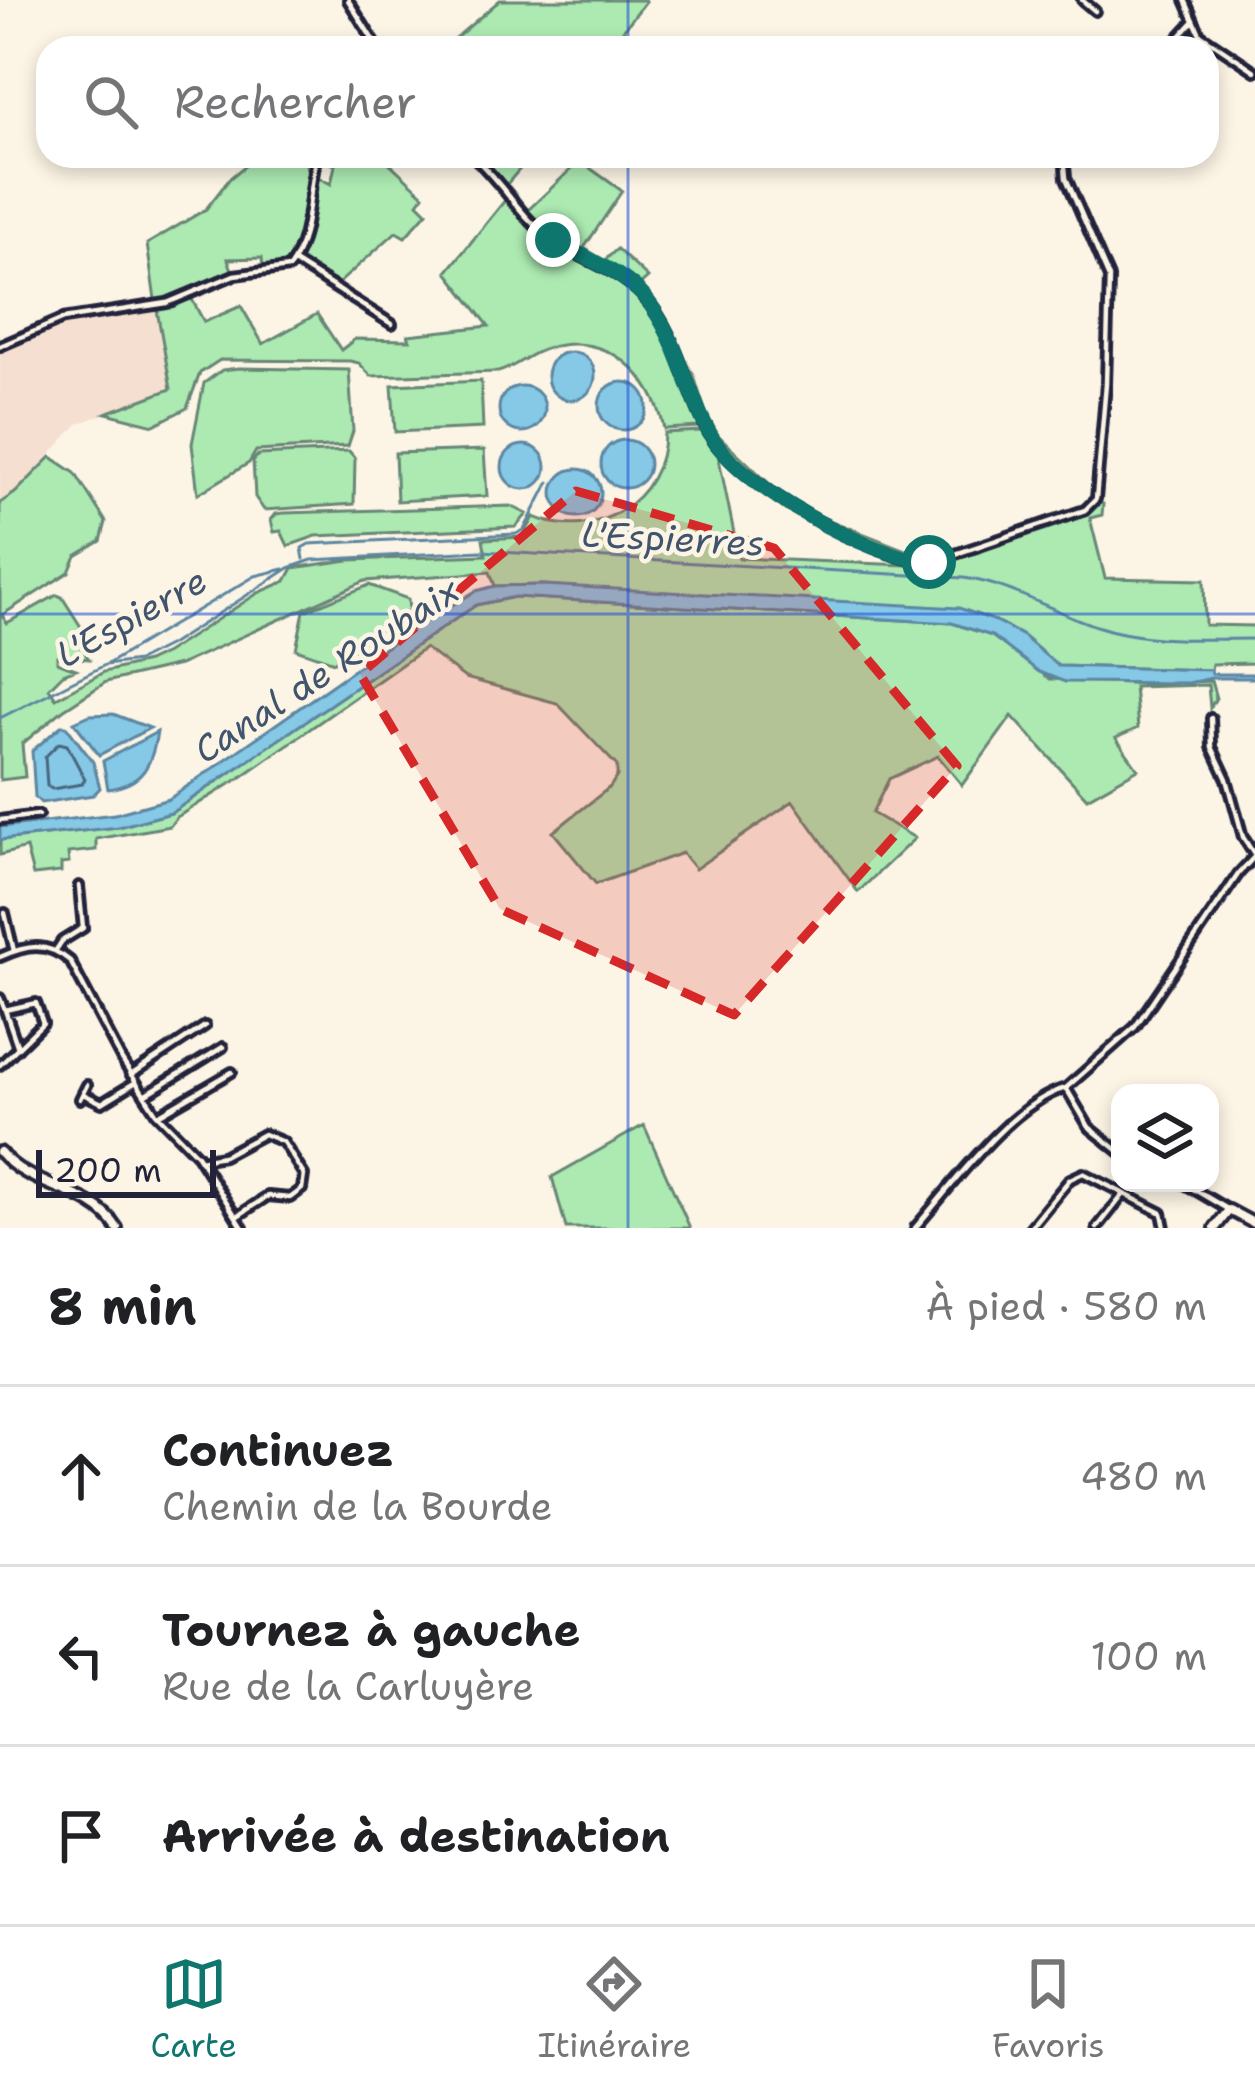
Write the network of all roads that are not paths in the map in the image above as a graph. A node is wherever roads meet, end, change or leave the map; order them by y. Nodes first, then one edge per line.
1 (348, 0) edge
2 (1082, 0) edge
3 (1185, 0) edge
4 (1095, 11) dead end
5 (1192, 22) junction
6 (370, 36) edge
7 (1180, 36) edge
8 (1204, 36) edge
9 (1219, 48) edge
10 (1255, 70) edge
11 (315, 168) edge
12 (484, 168) edge
13 (1065, 168) edge
14 (294, 262) junction
15 (392, 324) dead end
16 (0, 346) edge
17 (1211, 718) dead end
18 (38, 815) dead end
19 (0, 820) edge
20 (1255, 856) edge
21 (79, 886) dead end
22 (4, 913) dead end
23 (56, 950) junction
24 (14, 951) junction
25 (0, 957) edge
26 (0, 998) edge
27 (5, 1010) junction
28 (205, 1026) dead end
29 (223, 1047) dead end
30 (18, 1048) junction
31 (0, 1065) edge
32 (232, 1072) dead end
33 (131, 1075) junction
34 (136, 1082) junction
35 (87, 1085) dead end
36 (1066, 1088) junction
37 (145, 1095) junction
38 (158, 1115) junction
39 (1111, 1145) edge
40 (2, 1159) edge
41 (200, 1160) junction
42 (1198, 1192) edge
43 (1125, 1193) junction
44 (1229, 1210) junction
45 (236, 1217) junction
46 (1255, 1223) edge
47 (117, 1228) edge
48 (243, 1228) edge
49 (915, 1228) edge
50 (1030, 1228) edge
51 (1097, 1228) edge
52 (1165, 1228) edge
53 (1215, 1228) edge

1 - 6 street
2 - 4 street
3 - 5 street
5 - 7 street
5 - 8 street
9 - 10 street
11 - 14 street
12 - 13 street
14 - 15 street
14 - 16 street
17 - 20 street
18 - 19 street
20 - 36 street
21 - 23 street
22 - 24 street
23 - 24 street
23 - 33 street
24 - 25 street
26 - 27 street
27 - 30 street
27 - 30 street
28 - 33 street
29 - 37 street
30 - 31 street
32 - 38 street
33 - 34 street
34 - 35 street
34 - 37 street
36 - 39 street
36 - 49 street
37 - 38 street
38 - 41 street
40 - 47 street
41 - 45 street
41 - 45 street
42 - 44 street
43 - 50 street
43 - 51 street
43 - 52 street
44 - 46 street
44 - 53 street
45 - 48 street

